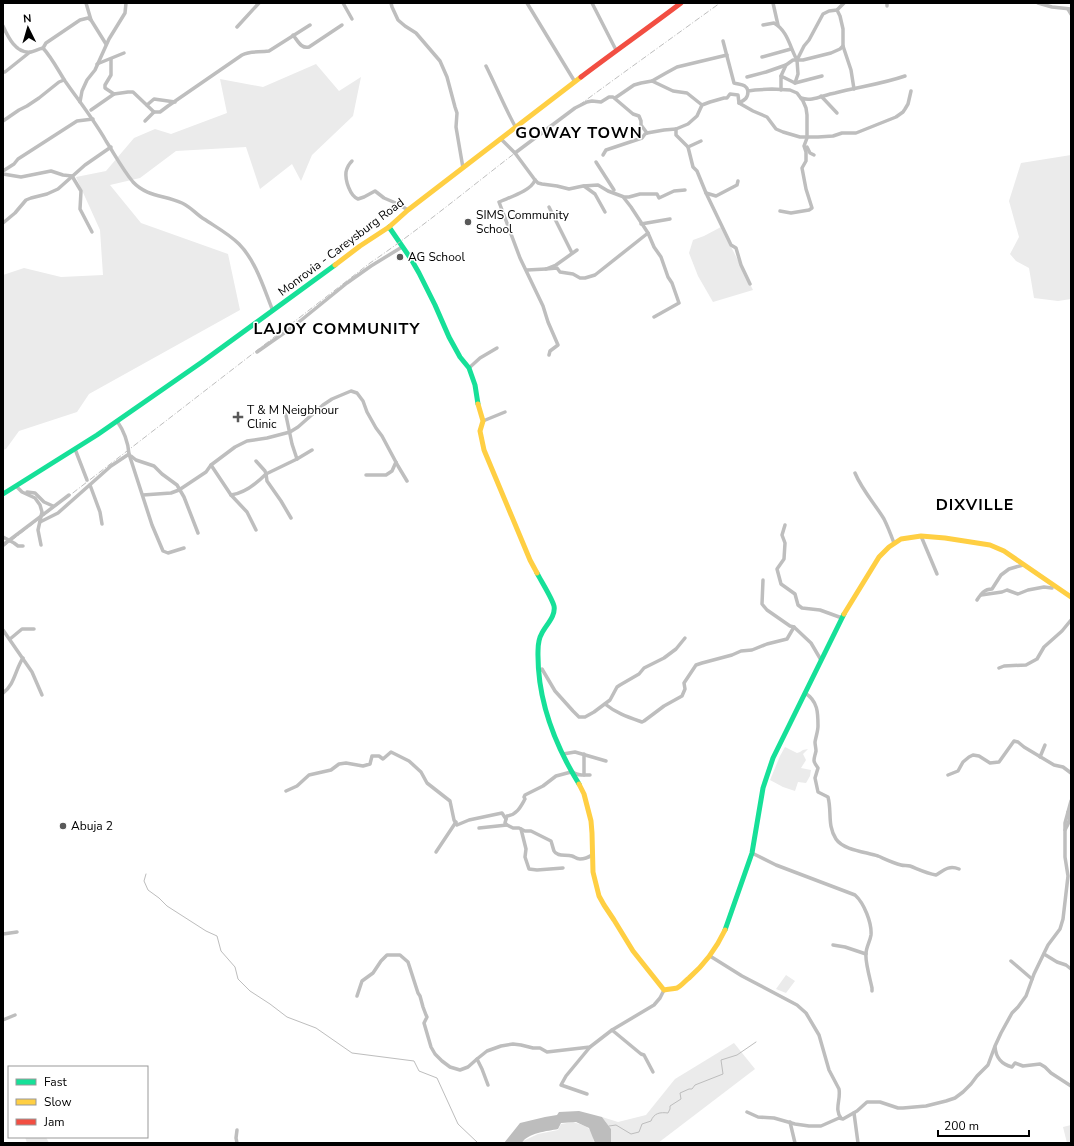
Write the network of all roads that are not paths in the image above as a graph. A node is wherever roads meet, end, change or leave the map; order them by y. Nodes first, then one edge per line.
1 (86, 3) edge
2 (260, 3) edge
3 (343, 3) edge
4 (391, 3) edge
5 (527, 3) edge
6 (592, 3) edge
7 (681, 3) edge
8 (773, 3) edge
9 (844, 3) edge
10 (1038, 3) edge
11 (127, 4) edge
12 (838, 6) edge
13 (1069, 9) edge
14 (1071, 14) edge
15 (352, 19) dead end
16 (91, 20) junction
17 (310, 25) dead end
18 (342, 25) dead end
19 (763, 25) dead end
20 (778, 25) junction
21 (3, 26) edge
22 (237, 27) dead end
23 (293, 35) junction
24 (722, 41) dead end
25 (106, 44) junction
26 (843, 46) junction
27 (43, 48) junction
28 (791, 49) junction
29 (616, 50) junction
30 (30, 52) junction
31 (124, 53) dead end
32 (727, 55) junction
33 (762, 57) dead end
34 (111, 59) junction
35 (797, 60) junction
36 (97, 64) junction
37 (786, 65) junction
38 (486, 66) dead end
39 (3, 72) edge
40 (781, 76) junction
41 (822, 76) dead end
42 (905, 76) dead end
43 (747, 77) dead end
44 (64, 80) junction
45 (652, 81) junction
46 (575, 82) junction
47 (795, 84) junction
48 (854, 89) junction
49 (781, 90) junction
50 (748, 91) junction
51 (911, 91) dead end
52 (114, 94) junction
53 (821, 96) junction
54 (615, 98) junction
55 (800, 98) junction
56 (80, 102) junction
57 (175, 102) junction
58 (739, 103) junction
59 (147, 105) junction
60 (702, 105) junction
61 (92, 110) dead end
62 (154, 112) junction
63 (837, 113) dead end
64 (93, 119) junction
65 (3, 121) edge
66 (145, 121) dead end
67 (516, 128) junction
68 (676, 129) junction
69 (647, 133) junction
70 (807, 138) junction
71 (501, 139) junction
72 (701, 141) dead end
73 (804, 146) junction
74 (688, 147) junction
75 (110, 148) junction
76 (515, 153) junction
77 (603, 155) dead end
78 (814, 155) dead end
79 (352, 160) dead end
80 (596, 162) dead end
81 (463, 168) junction
82 (3, 173) edge
83 (72, 176) junction
84 (535, 180) junction
85 (738, 181) dead end
86 (583, 186) junction
87 (614, 190) dead end
88 (685, 190) dead end
89 (706, 193) junction
90 (621, 196) junction
91 (548, 208) dead end
92 (408, 210) junction
93 (780, 211) dead end
94 (605, 212) dead end
95 (670, 219) dead end
96 (3, 224) edge
97 (642, 224) junction
98 (389, 227) junction
99 (92, 232) dead end
100 (648, 233) junction
101 (402, 247) junction
102 (577, 250) dead end
103 (572, 253) junction
104 (546, 269) junction
105 (527, 270) junction
106 (750, 284) dead end
107 (273, 311) junction
108 (654, 317) dead end
109 (498, 348) dead end
110 (257, 352) dead end
111 (549, 355) dead end
112 (469, 368) junction
113 (284, 406) dead end
114 (505, 412) dead end
115 (116, 421) junction
116 (483, 422) junction
117 (290, 432) junction
118 (75, 449) junction
119 (312, 450) dead end
120 (129, 454) junction
121 (297, 459) junction
122 (256, 461) dead end
123 (396, 461) junction
124 (211, 465) junction
125 (855, 473) dead end
126 (266, 474) junction
127 (366, 475) dead end
128 (86, 480) dead end
129 (407, 482) dead end
130 (90, 485) junction
131 (13, 487) junction
132 (180, 490) junction
133 (22, 492) junction
134 (3, 494) edge
135 (68, 495) dead end
136 (143, 495) junction
137 (231, 495) junction
138 (53, 506) junction
139 (41, 516) junction
140 (291, 518) dead end
141 (40, 522) junction
142 (102, 524) dead end
143 (785, 525) dead end
144 (256, 530) dead end
145 (198, 533) dead end
146 (921, 536) junction
147 (3, 537) edge
148 (9, 540) junction
149 (894, 543) junction
150 (3, 545) edge
151 (41, 545) dead end
152 (23, 546) dead end
153 (184, 548) dead end
154 (1023, 565) junction
155 (937, 574) dead end
156 (763, 580) dead end
157 (1052, 588) dead end
158 (981, 594) junction
159 (1071, 597) edge
160 (977, 600) dead end
161 (842, 618) junction
162 (1071, 620) edge
163 (794, 628) junction
164 (34, 629) dead end
165 (3, 630) edge
166 (685, 638) dead end
167 (10, 639) junction
168 (22, 658) junction
169 (821, 660) junction
170 (999, 668) dead end
171 (539, 671) junction
172 (3, 693) edge
173 (805, 693) junction
174 (42, 695) dead end
175 (604, 704) junction
176 (1045, 745) dead end
177 (563, 754) junction
178 (584, 754) junction
179 (1040, 757) junction
180 (606, 761) dead end
181 (570, 770) junction
182 (1071, 773) edge
183 (590, 774) dead end
184 (584, 775) junction
185 (948, 775) dead end
186 (286, 791) dead end
187 (1071, 801) edge
188 (1070, 806) edge
189 (1068, 812) junction
190 (506, 819) junction
191 (1070, 821) edge
192 (456, 822) junction
193 (507, 825) junction
194 (479, 828) dead end
195 (521, 829) junction
196 (1064, 831) junction
197 (436, 852) dead end
198 (752, 853) junction
199 (592, 855) junction
200 (563, 868) dead end
201 (959, 869) dead end
202 (17, 932) dead end
203 (3, 934) edge
204 (833, 945) dead end
205 (866, 954) junction
206 (1044, 954) junction
207 (710, 956) junction
208 (1011, 961) dead end
209 (1071, 969) edge
210 (1032, 979) junction
211 (664, 990) junction
212 (872, 991) dead end
213 (357, 996) dead end
214 (15, 1015) dead end
215 (3, 1020) edge
216 (612, 1030) junction
217 (994, 1046) junction
218 (590, 1047) junction
219 (477, 1059) junction
220 (653, 1072) dead end
221 (488, 1085) dead end
222 (1071, 1086) edge
223 (587, 1094) dead end
224 (746, 1112) dead end
225 (854, 1113) junction
226 (843, 1119) junction
227 (790, 1122) junction
228 (237, 1130) dead end
229 (237, 1143) edge
230 (795, 1143) edge
231 (858, 1143) edge

1 - 16 street
2 - 22 street
3 - 15 street
4 - 81 street
5 - 46 street
6 - 29 street
7 - 29 main road, Monrovia - Careysburg Road
8 - 20 street
9 - 12 street
10 - 13 street
11 - 25 street
12 - 26 street
12 - 35 street
13 - 14 street
16 - 25 street
16 - 27 street
17 - 23 street
18 - 23 street
19 - 20 street
20 - 28 street
21 - 30 street
23 - 57 street
24 - 32 street
25 - 36 street
26 - 35 street
26 - 48 street
27 - 30 street
27 - 44 street
28 - 33 street
28 - 35 street
29 - 46 main road, Monrovia - Careysburg Road
30 - 39 street
31 - 34 street
32 - 45 street
32 - 50 street
34 - 36 street
34 - 52 street
35 - 37 street
35 - 47 street
36 - 56 street
37 - 40 street
37 - 43 street
38 - 67 street
40 - 47 street
40 - 49 street
41 - 47 street
42 - 48 street
44 - 56 street
44 - 65 street
45 - 54 street
45 - 60 street
46 - 67 main road, Monrovia - Careysburg Road
48 - 53 street
49 - 50 street
49 - 55 street
50 - 58 street
51 - 70 street
52 - 59 street
52 - 61 street
53 - 55 street
53 - 63 street
54 - 69 street
54 - 76 street
55 - 70 street
56 - 64 street
57 - 59 street
57 - 62 street
58 - 60 street
58 - 70 street
59 - 62 street
60 - 68 street
62 - 66 street
64 - 75 street
64 - 82 street
67 - 71 main road, Monrovia - Careysburg Road
68 - 69 street
68 - 74 street
69 - 77 street
70 - 73 street
71 - 76 street
71 - 81 main road, Monrovia - Careysburg Road
72 - 74 street
73 - 78 street
73 - 93 street
74 - 89 street
75 - 83 street
75 - 107 street
76 - 84 street
79 - 92 street
80 - 87 street
81 - 92 main road, Monrovia - Careysburg Road
82 - 83 street
83 - 96 street
83 - 99 street
84 - 86 street
84 - 105 street
85 - 89 street
86 - 90 street
86 - 94 street
88 - 90 street
89 - 106 street
90 - 97 street
91 - 103 street
92 - 98 main road, Monrovia - Careysburg Road
95 - 97 street
97 - 100 street
98 - 101 main road
98 - 107 main road, Monrovia - Careysburg Road
100 - 104 street
100 - 108 street
101 - 110 street
101 - 112 main road
102 - 103 street
103 - 104 street
104 - 105 street
105 - 111 street
107 - 115 main road, Monrovia - Careysburg Road
109 - 112 street
112 - 116 main road
113 - 117 street
114 - 116 street
115 - 118 main road, Monrovia - Careysburg Road
115 - 120 street
116 - 171 main road
117 - 121 street
117 - 123 street
117 - 124 street
118 - 128 street
118 - 131 main road, Monrovia - Careysburg Road
119 - 121 street
120 - 130 street
120 - 132 street
120 - 136 street
121 - 126 street
122 - 126 street
123 - 127 street
123 - 129 street
124 - 132 street
124 - 137 street
125 - 149 street
126 - 137 street
126 - 140 street
130 - 141 street
130 - 142 street
131 - 133 street
131 - 134 main road, Monrovia - Careysburg Road
132 - 136 street
132 - 145 street
133 - 138 street
133 - 139 street
135 - 138 street
136 - 153 street
137 - 144 street
138 - 139 street
139 - 141 street
139 - 148 street
141 - 151 street
143 - 161 street
146 - 149 main road
146 - 154 main road
146 - 155 street
147 - 148 street
148 - 150 street
148 - 152 street
149 - 161 main road
154 - 158 street
154 - 159 main road
156 - 163 street
157 - 158 street
158 - 160 street
161 - 169 main road
162 - 170 street
163 - 169 street
163 - 175 street
164 - 167 street
165 - 167 street
166 - 175 street
167 - 168 street
168 - 172 street
168 - 174 street
169 - 173 main road
171 - 175 street
171 - 177 main road
173 - 198 main road
173 - 201 street
176 - 179 street
177 - 178 street
177 - 181 main road
178 - 180 street
178 - 184 street
179 - 182 street
179 - 185 street
181 - 184 street
181 - 190 street
181 - 199 main road
183 - 184 street
186 - 192 street
187 - 188 street
188 - 189 street
189 - 191 street
189 - 196 street
190 - 192 street
190 - 193 street
191 - 196 street
192 - 197 street
193 - 194 street
193 - 195 street
195 - 199 street
195 - 200 street
196 - 206 street
198 - 205 street
198 - 207 main road
199 - 211 main road
202 - 203 street
204 - 205 street
205 - 212 street
206 - 209 street
206 - 210 street
207 - 211 main road
207 - 226 street
208 - 210 street
210 - 217 street
211 - 216 street
213 - 219 street
214 - 215 street
216 - 218 street
216 - 220 street
217 - 222 street
217 - 225 street
218 - 219 street
218 - 223 street
219 - 221 street
224 - 227 street
225 - 226 street
225 - 231 street
226 - 227 street
227 - 230 street
228 - 229 street

